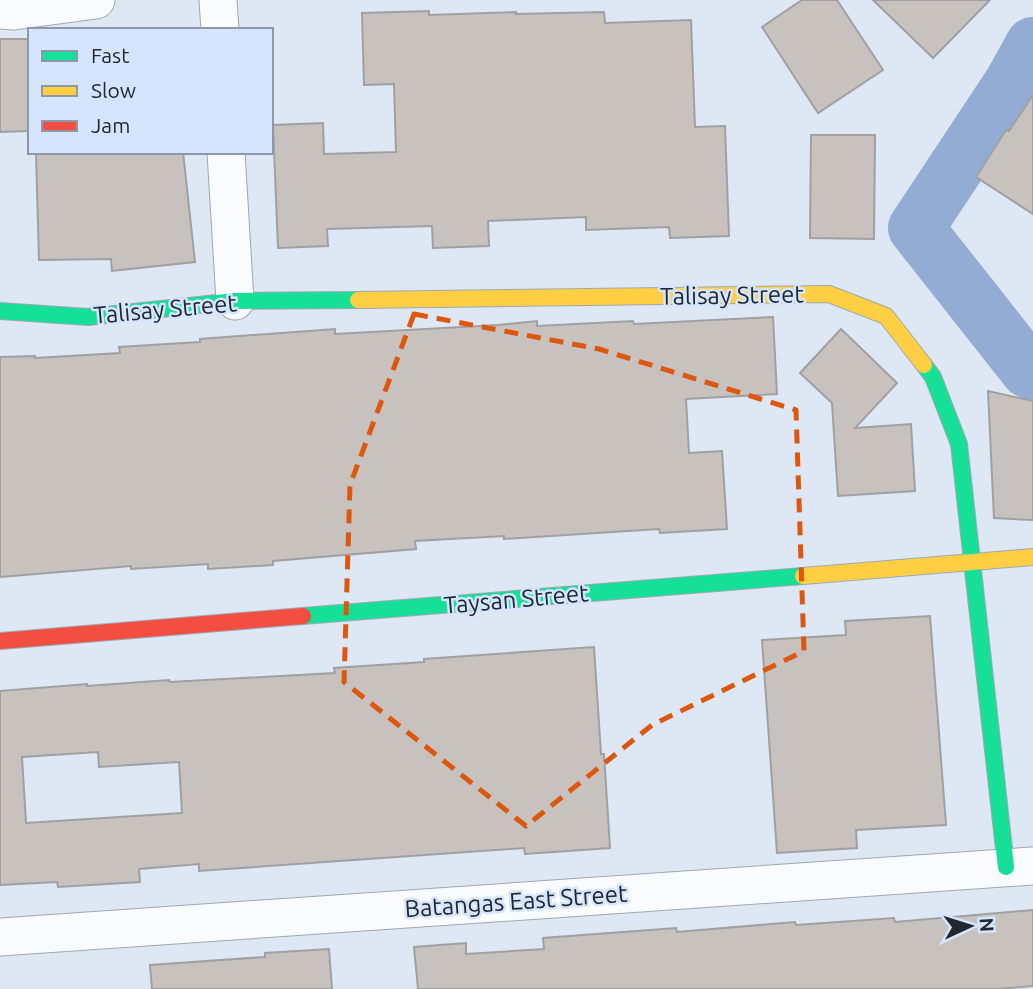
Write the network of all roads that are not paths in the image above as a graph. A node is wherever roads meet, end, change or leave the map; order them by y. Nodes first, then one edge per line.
1 (96, 0) edge
2 (218, 0) edge
3 (0, 10) edge
4 (219, 28) edge
5 (226, 154) edge
6 (235, 301) junction
7 (0, 311) edge
8 (1033, 556) edge
9 (973, 561) junction
10 (0, 641) edge
11 (1020, 866) edge
12 (0, 937) edge

1 - 3 street
2 - 4 street
5 - 6 street
6 - 7 street, Talisay Street
6 - 9 street, Talisay Street
8 - 9 street, Taysan Street
9 - 10 street, Taysan Street
9 - 11 street, Talisay Street
11 - 12 street, Batangas East Street

